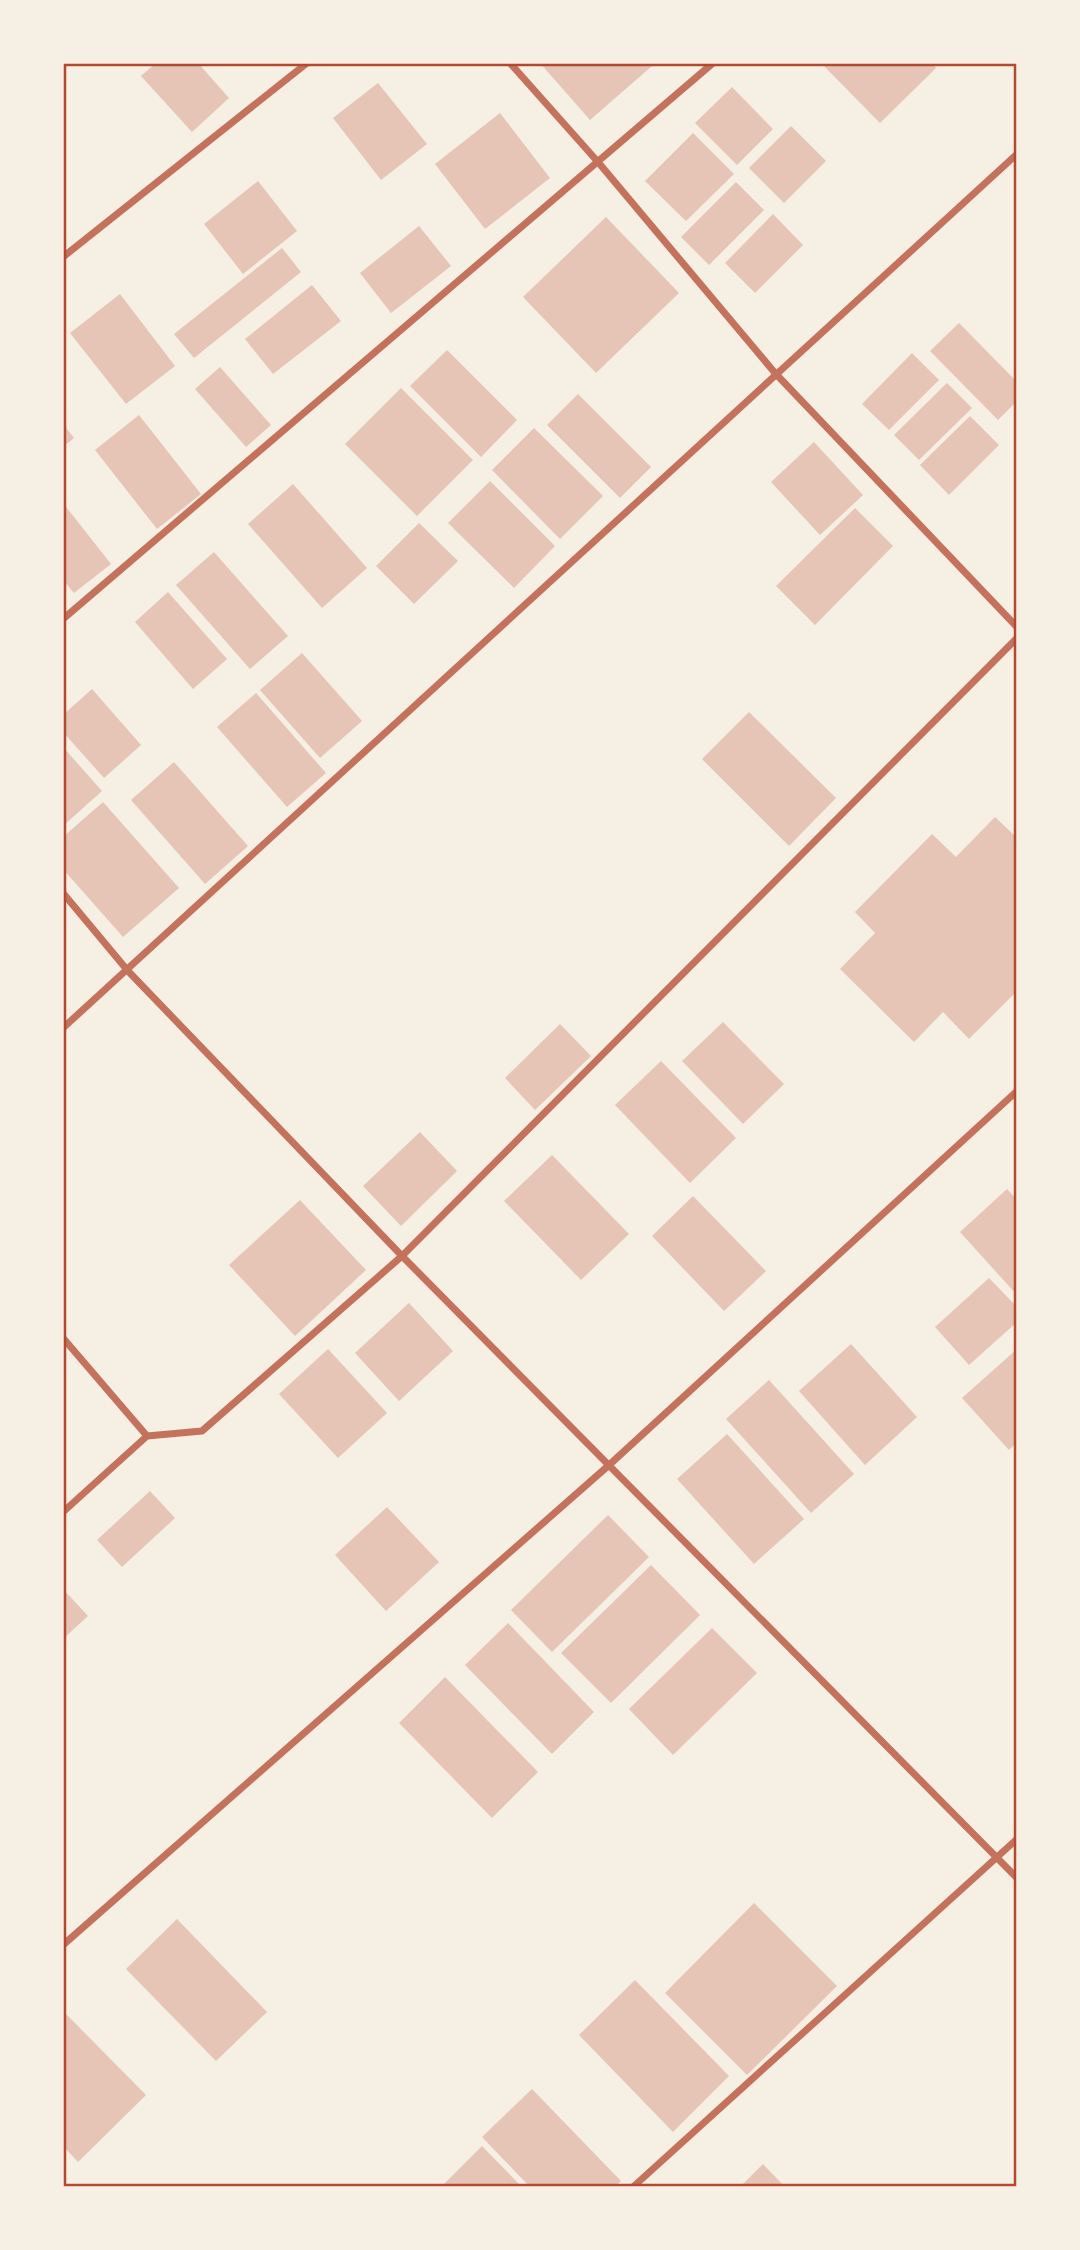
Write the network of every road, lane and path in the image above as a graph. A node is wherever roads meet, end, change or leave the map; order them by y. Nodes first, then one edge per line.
1 (307, 63) edge
2 (510, 63) edge
3 (713, 63) edge
4 (1017, 154) edge
5 (598, 162) junction
6 (63, 257) edge
7 (775, 373) junction
8 (63, 619) edge
9 (1017, 627) edge
10 (1017, 638) edge
11 (63, 893) edge
12 (128, 971) junction
13 (63, 1028) edge
14 (1017, 1091) edge
15 (402, 1256) junction
16 (63, 1338) edge
17 (147, 1436) junction
18 (608, 1466) junction
19 (63, 1512) edge
20 (1017, 1839) edge
21 (996, 1856) junction
22 (1017, 1878) edge
23 (63, 1945) edge
24 (633, 2187) edge

1 - 6 street
2 - 5 street
3 - 5 street
4 - 7 street
5 - 7 street
5 - 8 street
7 - 9 street
7 - 12 street
10 - 15 street
11 - 12 street
12 - 13 street
12 - 15 street
14 - 18 street
15 - 17 street
15 - 18 street
16 - 17 street
17 - 19 street
18 - 21 street
18 - 23 street
20 - 21 street
21 - 22 street
21 - 24 street

